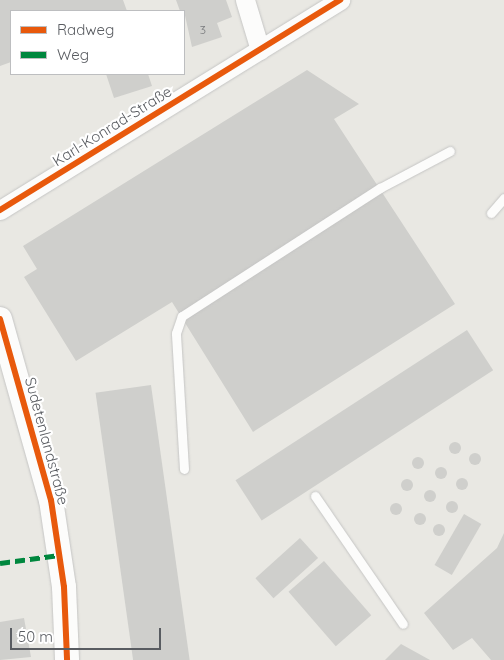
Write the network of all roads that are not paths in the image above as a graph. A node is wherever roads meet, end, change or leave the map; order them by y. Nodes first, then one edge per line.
1 (245, 0) edge
2 (340, 0) edge
3 (260, 50) junction
4 (450, 151) dead end
5 (504, 198) edge
6 (0, 210) edge
7 (492, 213) dead end
8 (0, 319) edge
9 (184, 468) dead end
10 (315, 496) dead end
11 (403, 624) dead end
12 (67, 660) edge

1 - 3 street
2 - 3 street, Karl-Konrad-Straße
3 - 6 street, Karl-Konrad-Straße
4 - 9 lane
5 - 7 lane
8 - 12 street, Sudetenlandstraße
10 - 11 lane

